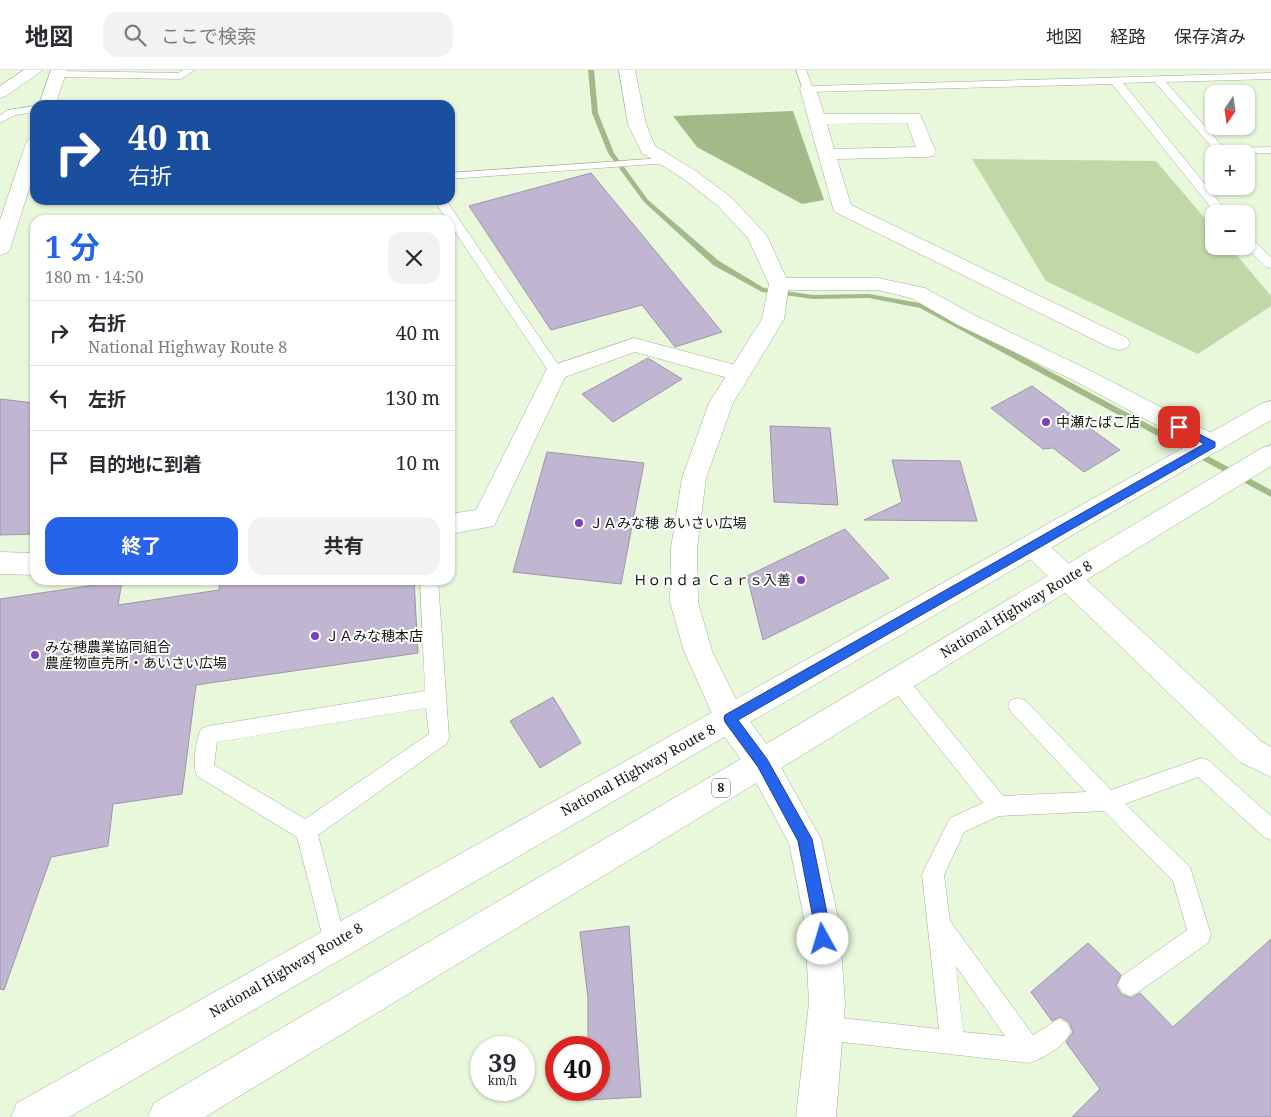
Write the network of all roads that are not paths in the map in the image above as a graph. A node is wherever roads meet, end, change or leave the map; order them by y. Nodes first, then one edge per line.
1 (34, 70) edge
2 (190, 70) edge
3 (627, 70) edge
4 (801, 70) edge
5 (58, 72) edge
6 (1271, 76) edge
7 (1158, 79) junction
8 (1115, 80) junction
9 (808, 89) junction
10 (0, 93) edge
11 (49, 100) edge
12 (30, 110) edge
13 (816, 119) junction
14 (0, 120) edge
15 (1271, 150) edge
16 (826, 154) junction
17 (30, 157) edge
18 (664, 161) junction
19 (455, 176) edge
20 (1216, 205) edge
21 (455, 222) edge
22 (0, 249) edge
23 (1255, 249) edge
24 (1271, 264) edge
25 (779, 284) junction
26 (1119, 343) dead end
27 (556, 372) junction
28 (739, 373) junction
29 (1271, 409) edge
30 (1212, 444) junction
31 (1271, 454) edge
32 (455, 523) edge
33 (1032, 545) junction
34 (0, 563) edge
35 (30, 564) edge
36 (1066, 578) junction
37 (430, 585) edge
38 (898, 681) junction
39 (434, 698) junction
40 (1018, 706) dead end
41 (730, 718) junction
42 (762, 763) junction
43 (1271, 763) edge
44 (1108, 800) junction
45 (998, 806) junction
46 (1271, 830) edge
47 (306, 831) junction
48 (940, 925) junction
49 (335, 942) junction
50 (1130, 984) dead end
51 (824, 1028) junction
52 (1059, 1031) dead end
53 (952, 1042) junction
54 (1030, 1051) junction
55 (31, 1117) edge
56 (168, 1117) edge
57 (816, 1117) edge

1 - 10 main road
2 - 5 lane
3 - 18 main road
4 - 9 lane
5 - 11 main road
6 - 7 lane
7 - 8 lane
7 - 15 lane
8 - 9 lane
8 - 20 lane
9 - 13 main road
12 - 14 lane
13 - 16 main road
13 - 16 main road
16 - 26 main road
17 - 22 main road
18 - 19 lane
18 - 25 main road
21 - 27 lane
23 - 24 lane
25 - 28 main road
25 - 30 main road
27 - 28 main road
27 - 32 main road
28 - 41 main road
29 - 30 main road, National Highway Route 8
30 - 33 main road, National Highway Route 8
31 - 36 main road, National Highway Route 8 / 8
33 - 36 main road
33 - 41 main road, National Highway Route 8
34 - 35 main road
36 - 38 main road, National Highway Route 8 / 8
36 - 43 main road
37 - 39 lane
38 - 42 main road, National Highway Route 8 / 8
38 - 45 lane
39 - 47 lane
39 - 47 lane
40 - 44 lane
41 - 42 main road
41 - 49 main road, National Highway Route 8
42 - 51 main road
42 - 56 main road, National Highway Route 8 / 8
44 - 45 lane
44 - 46 lane
44 - 50 lane
45 - 48 lane
47 - 49 lane
48 - 53 lane
48 - 54 lane
49 - 55 main road, National Highway Route 8
51 - 53 lane
51 - 57 main road
52 - 54 lane
53 - 54 lane

